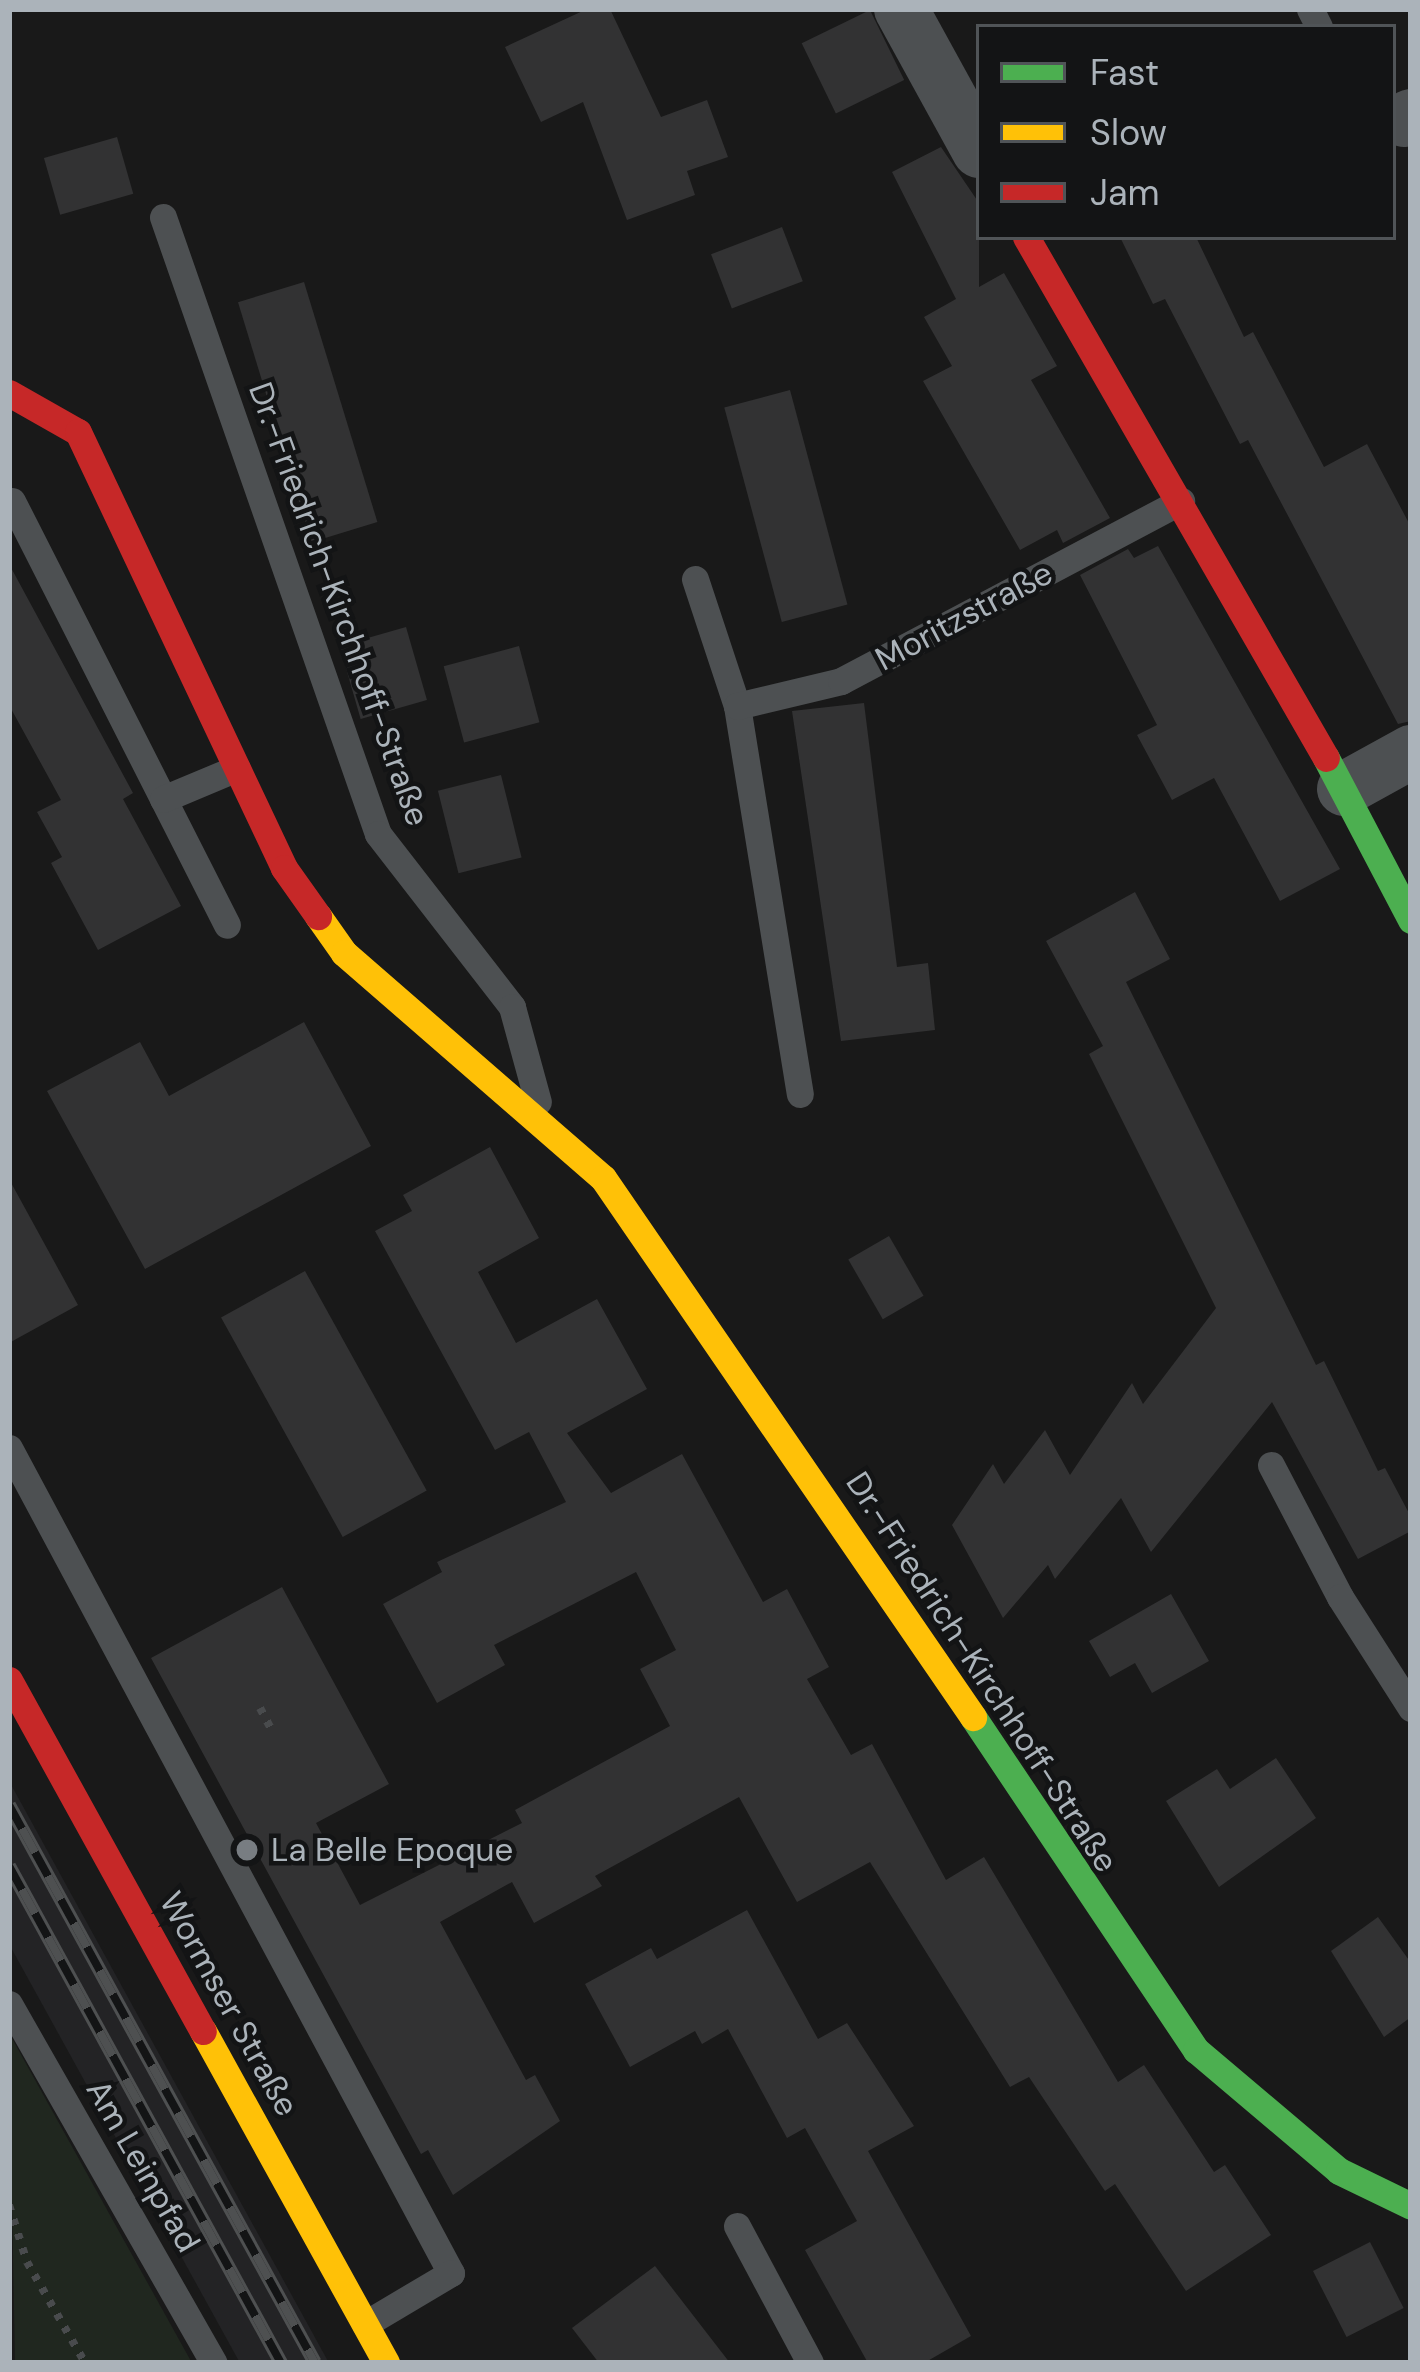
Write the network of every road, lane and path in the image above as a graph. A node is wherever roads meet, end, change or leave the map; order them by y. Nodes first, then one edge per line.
1 (901, 9) edge
2 (976, 146) edge
3 (163, 217) dead end
4 (1029, 240) edge
5 (9, 394) edge
6 (1181, 501) junction
7 (12, 502) dead end
8 (695, 579) dead end
9 (737, 706) junction
10 (1411, 752) edge
11 (237, 768) junction
12 (1345, 789) junction
13 (163, 799) junction
14 (1411, 920) edge
15 (227, 925) dead end
16 (800, 1094) dead end
17 (543, 1124) junction
18 (9, 1448) edge
19 (1271, 1465) dead end
20 (9, 1680) edge
21 (260, 1708) dead end
22 (1411, 1708) edge
23 (280, 1713) dead end
24 (267, 1721) junction
25 (273, 1732) dead end
26 (9, 2004) edge
27 (9, 2205) edge
28 (1411, 2206) edge
29 (737, 2227) dead end
30 (365, 2324) junction
31 (85, 2363) edge
32 (214, 2363) edge
33 (386, 2363) edge
34 (810, 2363) edge

1 - 2 street
3 - 17 lane, Dr.-Friedrich-Kirchhoff-Straße
4 - 6 street
5 - 11 street, Dr.-Friedrich-Kirchhoff-Straße
6 - 9 lane, Moritzstraße
6 - 12 street
7 - 13 lane
8 - 9 lane
9 - 16 lane
10 - 12 street
11 - 13 lane
11 - 17 street, Dr.-Friedrich-Kirchhoff-Straße
12 - 14 street
13 - 15 lane
17 - 28 street, Dr.-Friedrich-Kirchhoff-Straße
18 - 30 lane
19 - 22 lane
20 - 30 street, Wormser Straße
21 - 24 path
23 - 24 path
24 - 25 path
26 - 32 lane, Am Leinpfad
27 - 31 path
29 - 34 lane
30 - 33 street, Wormser Straße

